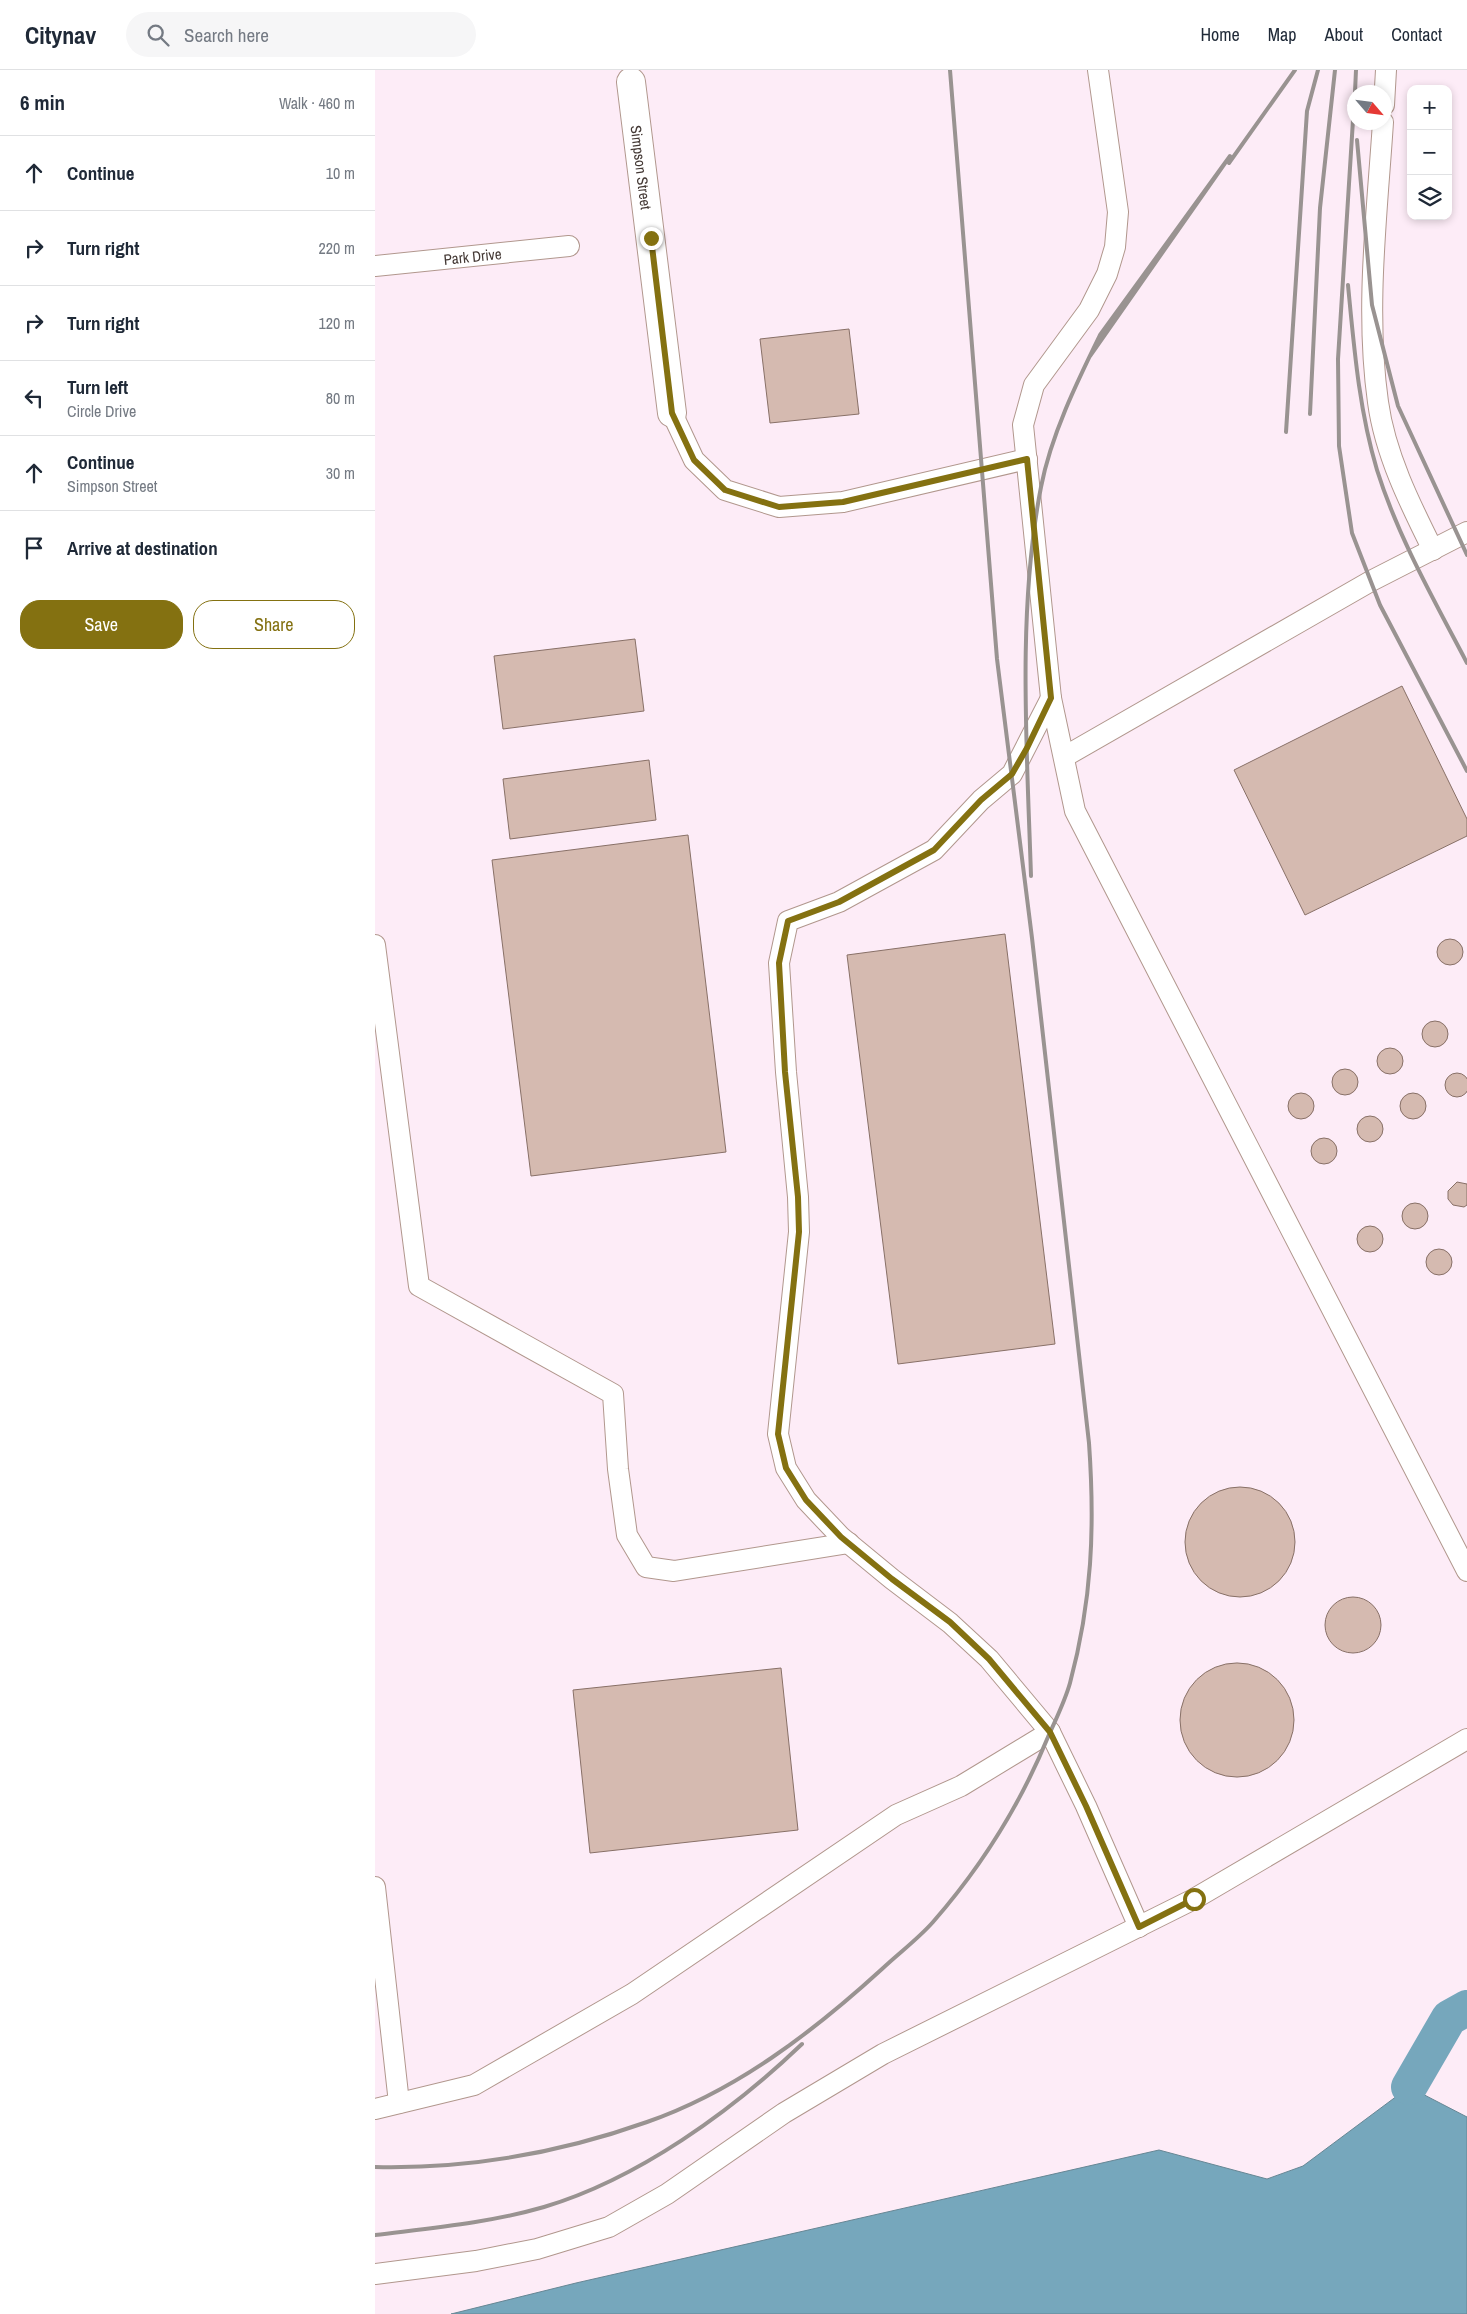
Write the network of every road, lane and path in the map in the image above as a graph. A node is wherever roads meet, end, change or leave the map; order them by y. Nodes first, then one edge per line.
1 (1098, 70) edge
2 (1386, 70) edge
3 (631, 76) edge
4 (1386, 85) edge
5 (1383, 130) edge
6 (569, 246) dead end
7 (375, 266) edge
8 (672, 413) joint
9 (1027, 459) junction
10 (1467, 532) edge
11 (1433, 550) junction
12 (1051, 698) junction
13 (1064, 757) junction
14 (375, 945) edge
15 (849, 1543) junction
16 (1467, 1571) edge
17 (1050, 1732) junction
18 (1467, 1739) edge
19 (375, 1887) edge
20 (1139, 1927) junction
21 (382, 2003) edge
22 (399, 2103) junction
23 (375, 2109) edge
24 (375, 2274) edge

1 - 9 lane
2 - 4 lane
3 - 8 street, Simpson Street
5 - 11 lane
6 - 7 lane, Park Drive
8 - 9 lane
9 - 12 lane
10 - 11 lane
11 - 13 lane
12 - 13 lane
12 - 15 lane
13 - 16 lane
14 - 15 lane
15 - 17 lane
17 - 20 lane
17 - 22 lane
18 - 20 lane
19 - 21 lane
20 - 24 lane
21 - 22 lane
22 - 23 lane

